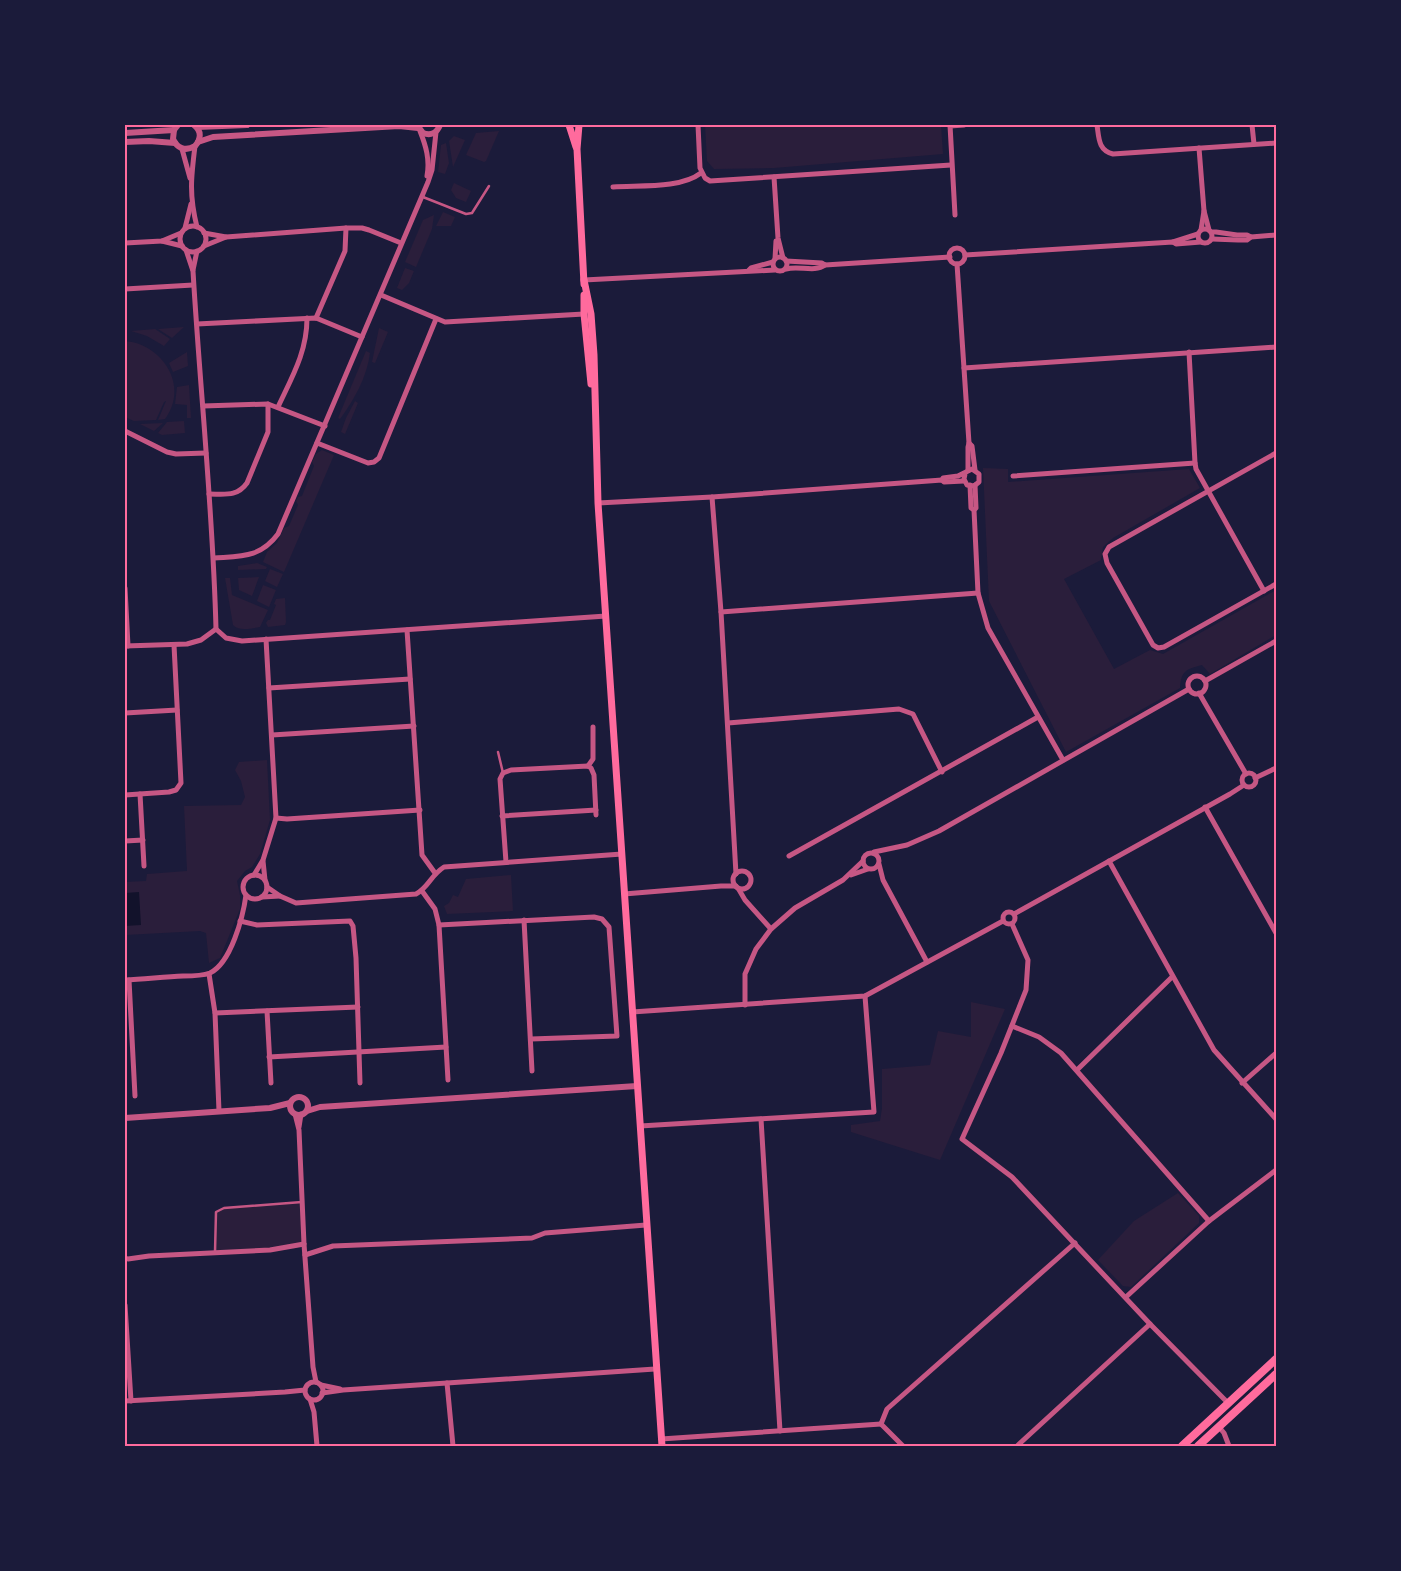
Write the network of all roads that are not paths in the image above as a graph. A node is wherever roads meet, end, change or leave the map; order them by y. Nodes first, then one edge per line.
1 (247, 125) edge
2 (568, 125) edge
3 (579, 125) edge
4 (698, 125) edge
5 (964, 125) edge
6 (1097, 125) edge
7 (1252, 125) edge
8 (196, 126) edge
9 (950, 126) edge
10 (176, 127) edge
11 (440, 127) edge
12 (418, 128) edge
13 (125, 133) edge
14 (125, 142) edge
15 (175, 143) junction
16 (1276, 143) edge
17 (196, 144) junction
18 (1254, 144) junction
19 (1199, 148) junction
20 (182, 149) junction
21 (577, 149) junction
22 (951, 165) junction
23 (701, 173) junction
24 (774, 177) junction
25 (190, 181) junction
26 (489, 186) dead end
27 (612, 187) dead end
28 (422, 194) junction
29 (191, 204) junction
30 (1204, 211) junction
31 (955, 215) dead end
32 (196, 226) junction
33 (346, 228) junction
34 (183, 231) junction
35 (1200, 232) junction
36 (204, 233) junction
37 (1211, 234) junction
38 (1276, 235) edge
39 (226, 237) junction
40 (778, 238) junction
41 (162, 241) junction
42 (1173, 242) junction
43 (1201, 242) junction
44 (125, 243) edge
45 (401, 243) junction
46 (182, 246) junction
47 (203, 246) junction
48 (186, 250) junction
49 (197, 251) junction
50 (965, 255) junction
51 (950, 257) junction
52 (785, 259) junction
53 (774, 261) junction
54 (957, 264) junction
55 (825, 265) junction
56 (786, 269) junction
57 (749, 270) junction
58 (776, 270) junction
59 (192, 271) junction
60 (584, 280) junction
61 (193, 285) junction
62 (125, 289) edge
63 (381, 294) junction
64 (584, 314) junction
65 (308, 318) junction
66 (316, 318) junction
67 (436, 319) junction
68 (196, 324) junction
69 (362, 337) junction
70 (1276, 347) edge
71 (1189, 352) junction
72 (964, 368) junction
73 (268, 404) junction
74 (203, 406) junction
75 (278, 407) junction
76 (325, 426) junction
77 (595, 427) junction
78 (125, 432) edge
79 (318, 443) junction
80 (970, 443) junction
81 (206, 453) junction
82 (1276, 453) edge
83 (1195, 463) junction
84 (975, 470) junction
85 (966, 472) junction
86 (1013, 476) dead end
87 (942, 480) junction
88 (964, 481) junction
89 (973, 485) junction
90 (1208, 491) junction
91 (209, 494) junction
92 (712, 496) junction
93 (598, 503) junction
94 (214, 558) junction
95 (1276, 584) edge
96 (125, 588) edge
97 (1264, 591) junction
98 (978, 593) junction
99 (721, 612) junction
100 (606, 616) junction
101 (216, 629) junction
102 (407, 630) junction
103 (266, 639) junction
104 (1276, 641) edge
105 (174, 645) junction
106 (127, 646) edge
107 (410, 679) junction
108 (1205, 682) junction
109 (269, 688) junction
110 (1189, 689) junction
111 (1199, 693) junction
112 (177, 710) junction
113 (125, 713) edge
114 (1038, 718) junction
115 (728, 723) junction
116 (414, 726) junction
117 (593, 727) dead end
118 (272, 735) junction
119 (498, 752) dead end
120 (1063, 760) junction
121 (588, 766) junction
122 (1276, 768) edge
123 (942, 772) junction
124 (503, 773) junction
125 (1246, 774) junction
126 (1255, 778) junction
127 (1244, 785) junction
128 (140, 794) junction
129 (125, 795) edge
130 (1205, 807) junction
131 (420, 810) junction
132 (502, 816) junction
133 (276, 818) junction
134 (143, 840) junction
135 (125, 841) edge
136 (891, 849) junction
137 (874, 852) junction
138 (622, 854) junction
139 (789, 856) dead end
140 (263, 860) junction
141 (863, 861) junction
142 (1108, 861) junction
143 (506, 862) junction
144 (736, 862) junction
145 (879, 862) junction
146 (144, 866) dead end
147 (870, 869) junction
148 (743, 872) junction
149 (434, 873) junction
150 (254, 875) junction
151 (735, 876) junction
152 (848, 876) junction
153 (265, 880) junction
154 (883, 880) junction
155 (721, 886) junction
156 (749, 886) junction
157 (267, 887) junction
158 (737, 888) junction
159 (422, 891) junction
160 (624, 894) junction
161 (246, 895) junction
162 (280, 896) junction
163 (262, 897) junction
164 (256, 899) junction
165 (745, 900) junction
166 (244, 908) junction
167 (1014, 914) junction
168 (524, 920) junction
169 (240, 921) junction
170 (1004, 921) junction
171 (1012, 924) junction
172 (439, 925) junction
173 (771, 928) junction
174 (1276, 933) edge
175 (927, 962) junction
176 (209, 974) junction
177 (1172, 977) junction
178 (127, 980) edge
179 (865, 996) junction
180 (745, 1005) junction
181 (358, 1007) junction
182 (267, 1011) junction
183 (632, 1012) junction
184 (215, 1013) junction
185 (1012, 1026) junction
186 (531, 1039) junction
187 (446, 1047) junction
188 (360, 1051) junction
189 (1276, 1053) edge
190 (269, 1057) junction
191 (133, 1063) junction
192 (127, 1064) dead end
193 (1077, 1070) junction
194 (532, 1071) dead end
195 (448, 1080) dead end
196 (271, 1083) dead end
197 (360, 1083) dead end
198 (1242, 1083) junction
199 (637, 1086) junction
200 (135, 1096) dead end
201 (306, 1100) junction
202 (290, 1103) junction
203 (320, 1107) junction
204 (270, 1108) junction
205 (219, 1111) junction
206 (299, 1113) junction
207 (125, 1118) edge
208 (761, 1119) junction
209 (1276, 1119) edge
210 (640, 1126) junction
211 (1276, 1170) edge
212 (302, 1202) junction
213 (1209, 1221) junction
214 (646, 1225) junction
215 (1075, 1243) junction
216 (304, 1244) junction
217 (215, 1252) junction
218 (305, 1255) junction
219 (125, 1258) edge
220 (1126, 1297) junction
221 (125, 1305) edge
222 (1150, 1324) junction
223 (1276, 1359) edge
224 (313, 1367) junction
225 (655, 1369) junction
226 (1276, 1374) edge
227 (447, 1383) junction
228 (308, 1384) junction
229 (318, 1384) junction
230 (343, 1390) junction
231 (307, 1395) junction
232 (320, 1396) junction
233 (128, 1401) edge
234 (1228, 1403) junction
235 (1236, 1411) junction
236 (314, 1412) junction
237 (1211, 1419) junction
238 (881, 1424) junction
239 (1219, 1427) junction
240 (780, 1430) junction
241 (661, 1442) edge
242 (317, 1446) edge
243 (452, 1446) edge
244 (903, 1446) edge
245 (1017, 1446) edge
246 (1182, 1446) edge
247 (1198, 1446) edge
248 (1229, 1446) edge

1 - 8 street
2 - 21 main road
3 - 21 main road
4 - 23 street
5 - 9 street
6 - 19 street
7 - 18 street
8 - 17 street
9 - 22 street
10 - 13 street
10 - 15 street
11 - 12 street
11 - 28 street
12 - 17 street
12 - 28 street
14 - 15 street
15 - 20 street
16 - 18 street
17 - 20 street
17 - 25 street
18 - 19 street
19 - 30 street
20 - 25 street
21 - 60 main road
22 - 24 street
22 - 31 street
23 - 24 street
23 - 27 street
24 - 40 street
25 - 29 street
26 - 28 lane
28 - 45 street
29 - 32 street
29 - 34 street
30 - 35 street
30 - 37 street
32 - 34 street
32 - 36 street
33 - 39 street
33 - 45 street
33 - 66 street
34 - 41 street
34 - 46 street
35 - 37 street
35 - 42 street
35 - 43 street
36 - 39 street
36 - 47 street
37 - 38 street
37 - 43 street
39 - 47 street
40 - 52 street
40 - 53 street
41 - 44 street
41 - 46 street
42 - 43 street
42 - 50 street
45 - 63 street
46 - 48 street
47 - 49 street
48 - 49 street
48 - 59 street
49 - 59 street
50 - 51 street
50 - 54 street
51 - 54 street
51 - 55 street
52 - 53 street
52 - 55 street
52 - 56 street
53 - 57 street
53 - 58 street
54 - 72 street
55 - 56 street
56 - 58 street
57 - 58 street
57 - 60 street
59 - 61 street
60 - 64 main road
60 - 77 main road
61 - 62 street
61 - 68 street
63 - 67 street
63 - 69 street
64 - 67 street
64 - 77 main road
65 - 66 street
65 - 68 street
65 - 75 street
66 - 69 street
67 - 79 street
68 - 74 street
69 - 76 street
70 - 71 street
71 - 72 street
71 - 83 street
72 - 80 street
73 - 74 street
73 - 75 street
73 - 91 street
74 - 81 street
75 - 76 street
76 - 79 street
77 - 93 main road
78 - 81 street
79 - 94 street
80 - 84 street
80 - 85 street
81 - 91 street
82 - 90 street
83 - 86 street
83 - 90 street
84 - 85 street
84 - 89 street
85 - 87 street
85 - 88 street
87 - 88 street
87 - 92 street
88 - 89 street
89 - 98 street
90 - 97 street
90 - 97 street
91 - 94 street
92 - 93 street
92 - 99 street
93 - 100 main road
94 - 101 street
95 - 97 street
96 - 106 street
98 - 99 street
98 - 114 street
99 - 115 street
100 - 102 street
100 - 138 main road
101 - 103 street
101 - 105 street
102 - 103 street
102 - 107 street
103 - 109 street
104 - 108 street
105 - 106 street
105 - 112 street
107 - 109 street
107 - 116 street
108 - 110 street
108 - 111 street
109 - 118 street
110 - 111 street
110 - 120 street
111 - 125 street
112 - 113 street
112 - 128 street
114 - 120 street
114 - 123 street
115 - 123 street
115 - 144 street
116 - 118 street
116 - 131 street
117 - 121 street
118 - 133 street
119 - 124 lane
120 - 136 street
121 - 124 street
121 - 132 street
122 - 126 street
123 - 139 street
124 - 132 street
125 - 126 street
125 - 127 street
126 - 127 street
127 - 130 street
128 - 129 street
128 - 134 street
130 - 142 street
130 - 174 street
131 - 133 street
131 - 149 street
132 - 143 street
133 - 140 street
134 - 135 street
134 - 146 street
136 - 137 street
136 - 145 street
137 - 141 street
137 - 145 street
138 - 143 street
138 - 160 main road
140 - 150 street
140 - 153 street
141 - 147 street
141 - 152 street
142 - 167 street
142 - 177 street
143 - 149 street
144 - 148 street
144 - 151 street
145 - 147 street
145 - 154 street
147 - 152 street
147 - 154 street
148 - 151 street
148 - 156 street
149 - 159 street
150 - 153 street
150 - 161 street
151 - 155 street
151 - 158 street
152 - 173 street
153 - 157 street
154 - 175 street
155 - 158 street
155 - 160 street
156 - 158 street
156 - 165 street
157 - 162 street
157 - 163 street
158 - 165 street
159 - 162 street
159 - 172 street
160 - 183 main road
161 - 164 street
161 - 166 street
162 - 163 street
163 - 164 street
164 - 166 street
165 - 173 street
166 - 169 street
167 - 170 street
167 - 171 street
168 - 172 street
168 - 186 street
168 - 186 street
169 - 176 street
169 - 181 street
170 - 171 street
170 - 175 street
171 - 185 street
172 - 187 street
173 - 180 street
175 - 179 street
176 - 178 street
176 - 184 street
177 - 193 street
177 - 198 street
178 - 191 street
179 - 180 street
179 - 208 street
180 - 183 street
181 - 182 street
181 - 188 street
182 - 184 street
182 - 190 street
183 - 199 main road
184 - 205 street
185 - 193 street
185 - 215 street
186 - 194 street
187 - 188 street
187 - 195 street
188 - 190 street
188 - 197 street
189 - 198 street
190 - 196 street
191 - 192 street
191 - 200 street
193 - 213 street
198 - 209 street
199 - 203 street
199 - 210 main road
201 - 202 street
201 - 203 street
201 - 206 street
202 - 204 street
202 - 206 street
203 - 206 street
204 - 205 street
204 - 206 street
205 - 207 street
206 - 212 street
208 - 210 street
208 - 240 street
210 - 214 main road
211 - 213 street
212 - 216 street
212 - 217 lane
213 - 220 street
214 - 218 street
214 - 225 main road
215 - 220 street
215 - 238 street
216 - 217 street
216 - 218 street
217 - 219 street
218 - 224 street
220 - 222 street
221 - 233 street
222 - 234 street
222 - 245 street
223 - 234 highway
224 - 228 street
224 - 229 street
225 - 227 street
225 - 241 main road
226 - 235 highway
227 - 230 street
227 - 243 street
228 - 229 street
228 - 231 street
229 - 230 street
229 - 232 street
230 - 232 street
231 - 232 street
231 - 233 street
231 - 236 street
232 - 236 street
234 - 235 highway
234 - 237 highway
235 - 239 highway
236 - 242 street
237 - 239 highway
237 - 246 highway
238 - 240 street
238 - 244 street
239 - 247 highway
239 - 248 street
240 - 241 street

